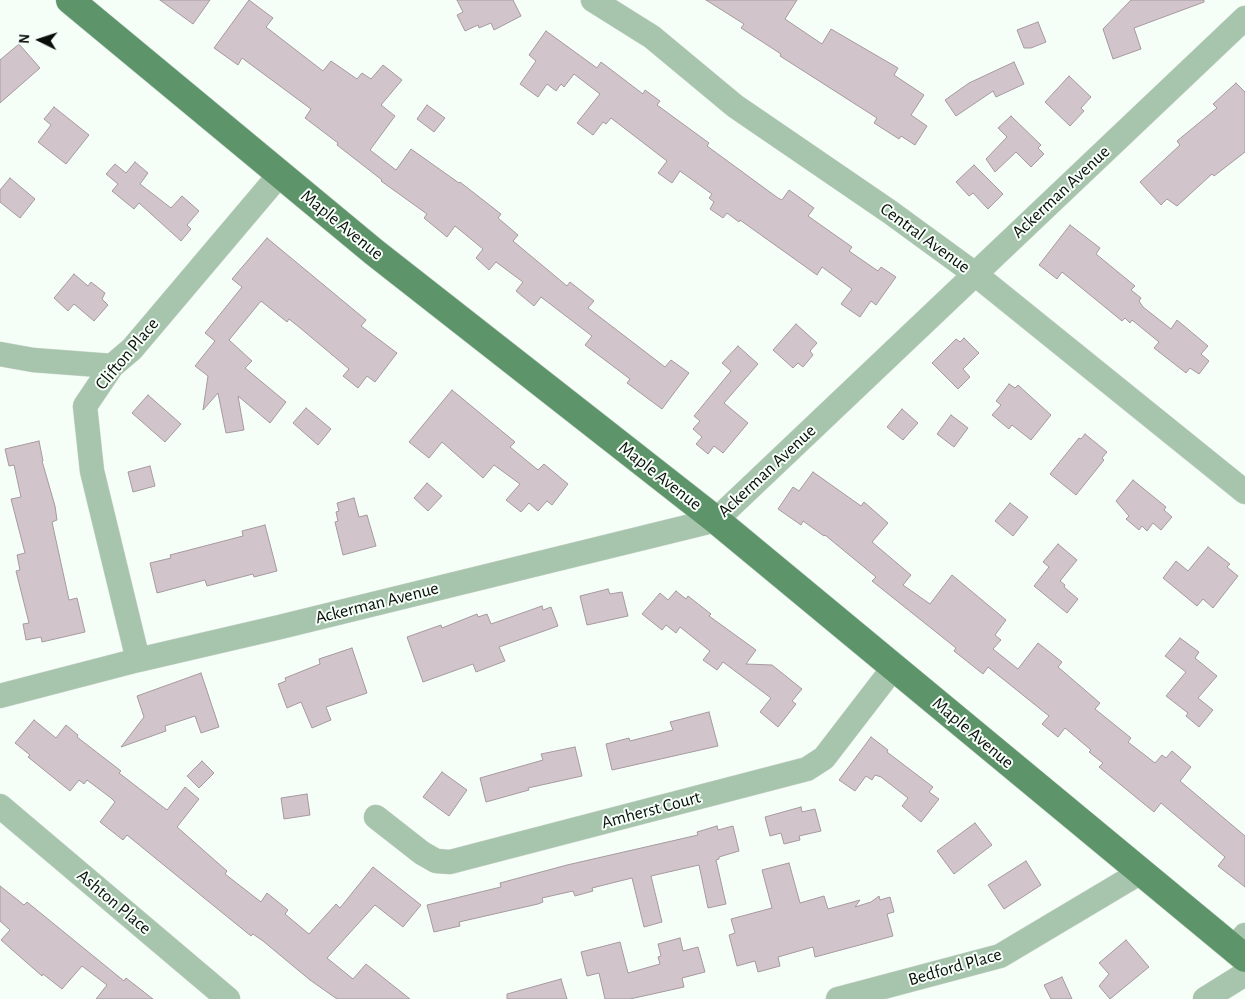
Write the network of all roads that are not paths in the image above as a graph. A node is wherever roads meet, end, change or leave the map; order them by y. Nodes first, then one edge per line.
1 (70, 0) edge
2 (592, 0) edge
3 (1245, 18) edge
4 (280, 174) junction
5 (975, 274) junction
6 (0, 354) edge
7 (112, 366) junction
8 (1245, 492) edge
9 (716, 520) junction
10 (138, 660) junction
11 (894, 667) junction
12 (0, 696) edge
13 (0, 806) edge
14 (376, 817) dead end
15 (1141, 872) junction
16 (1241, 947) edge
17 (1245, 974) edge
18 (228, 999) edge
19 (838, 999) edge
20 (1205, 999) edge

1 - 4 main road, Maple Avenue
2 - 5 street, Central Avenue
3 - 5 street, Ackerman Avenue
4 - 7 street, Clifton Place
4 - 9 main road, Maple Avenue
5 - 8 street, Central Avenue
5 - 9 street, Ackerman Avenue
6 - 7 street
7 - 10 street, Clifton Place
9 - 10 street, Ackerman Avenue
9 - 11 main road, Maple Avenue
10 - 12 street, Ackerman Avenue
11 - 14 street, Amherst Court
11 - 15 main road, Maple Avenue
13 - 18 street, Ashton Place
15 - 16 main road, Maple Avenue
15 - 19 street, Bedford Place
17 - 20 street

